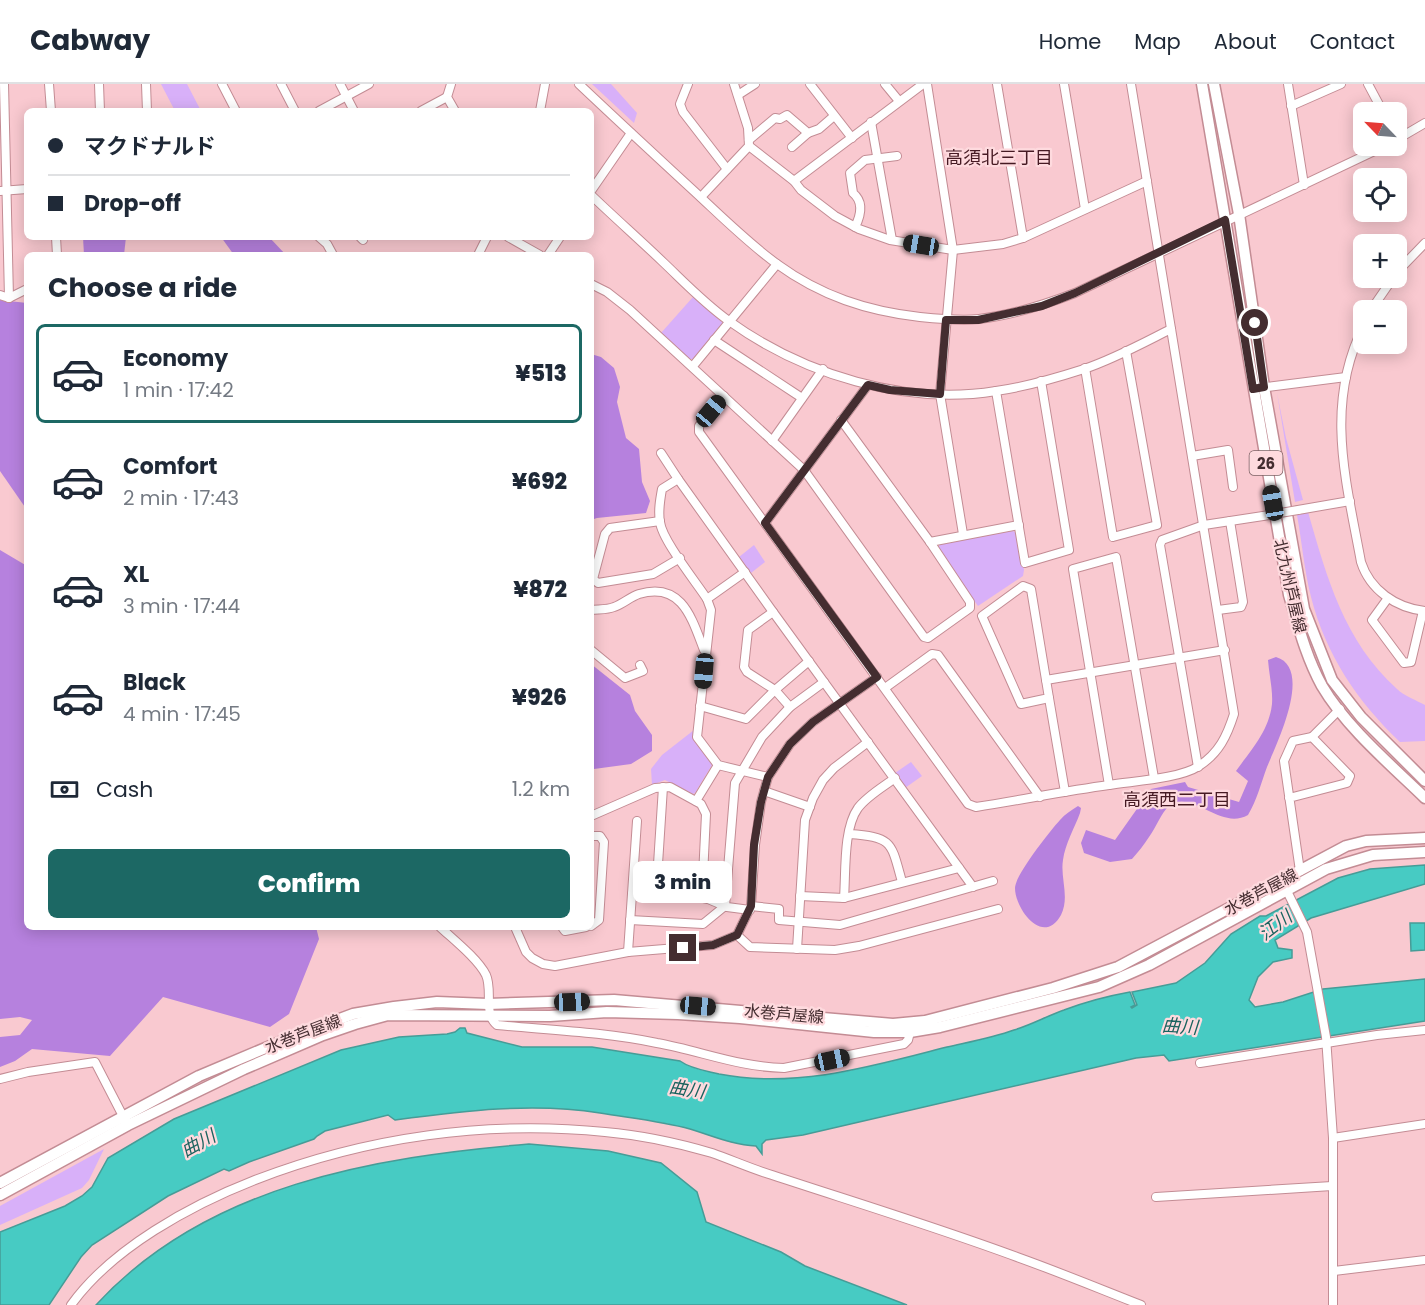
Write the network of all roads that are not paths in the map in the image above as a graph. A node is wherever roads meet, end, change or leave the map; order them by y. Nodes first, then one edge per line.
1 (4, 84) edge
2 (49, 84) edge
3 (99, 84) edge
4 (146, 84) edge
5 (222, 84) edge
6 (281, 84) edge
7 (340, 84) edge
8 (369, 84) edge
9 (451, 84) edge
10 (545, 84) edge
11 (579, 84) edge
12 (688, 84) edge
13 (734, 84) edge
14 (755, 84) edge
15 (810, 84) edge
16 (885, 84) edge
17 (925, 84) edge
18 (997, 84) edge
19 (1064, 84) edge
20 (1131, 84) edge
21 (1202, 84) edge
22 (1214, 84) edge
23 (1288, 84) edge
24 (1341, 84) edge
25 (1368, 84) edge
26 (738, 95) junction
27 (346, 96) junction
28 (447, 97) junction
29 (899, 101) junction
30 (1378, 102) edge
31 (1291, 106) junction
32 (51, 108) edge
33 (100, 108) edge
34 (147, 108) edge
35 (234, 108) edge
36 (293, 108) edge
37 (324, 108) edge
38 (352, 108) edge
39 (427, 108) edge
40 (453, 108) edge
41 (541, 108) edge
42 (834, 116) junction
43 (872, 122) junction
44 (1425, 123) edge
45 (631, 133) junction
46 (808, 133) junction
47 (1407, 133) edge
48 (852, 138) junction
49 (749, 143) junction
50 (792, 147) dead end
51 (897, 156) dead end
52 (1364, 156) edge
53 (878, 159) junction
54 (727, 169) junction
55 (794, 181) junction
56 (1147, 181) junction
57 (1304, 185) junction
58 (594, 188) edge
59 (24, 189) edge
60 (4, 190) edge
61 (594, 196) edge
62 (701, 197) junction
63 (1085, 209) junction
64 (1239, 214) junction
65 (1225, 220) junction
66 (855, 227) junction
67 (1023, 238) junction
68 (322, 240) edge
69 (513, 240) edge
70 (891, 240) junction
71 (1425, 243) edge
72 (953, 250) junction
73 (331, 252) edge
74 (535, 252) edge
75 (1159, 253) junction
76 (1407, 262) edge
77 (777, 264) junction
78 (594, 286) edge
79 (24, 291) edge
80 (0, 295) edge
81 (9, 298) junction
82 (946, 320) junction
83 (729, 321) junction
84 (1171, 329) junction
85 (714, 340) junction
86 (1126, 351) junction
87 (1353, 352) edge
88 (693, 366) junction
89 (1085, 368) junction
90 (823, 369) junction
91 (1346, 376) junction
92 (1041, 381) junction
93 (868, 385) junction
94 (1259, 388) junction
95 (996, 392) junction
96 (940, 394) junction
97 (724, 396) junction
98 (802, 398) junction
99 (841, 420) junction
100 (772, 441) junction
101 (661, 453) dead end
102 (1192, 456) junction
103 (804, 470) junction
104 (678, 479) junction
105 (1233, 487) dead end
106 (1350, 501) junction
107 (660, 521) junction
108 (1230, 521) junction
109 (765, 523) junction
110 (1019, 525) junction
111 (1204, 525) junction
112 (963, 534) junction
113 (930, 542) junction
114 (680, 558) junction
115 (745, 572) junction
116 (594, 575) edge
117 (594, 580) edge
118 (1388, 598) junction
119 (707, 599) junction
120 (594, 609) edge
121 (1218, 610) junction
122 (1424, 611) edge
123 (773, 612) junction
124 (1225, 650) junction
125 (594, 652) edge
126 (705, 653) junction
127 (1179, 657) junction
128 (809, 662) junction
129 (640, 665) dead end
130 (1134, 665) junction
131 (1089, 672) junction
132 (877, 677) junction
133 (1046, 680) junction
134 (824, 682) junction
135 (885, 688) junction
136 (775, 690) junction
137 (1049, 698) junction
138 (839, 702) junction
139 (700, 706) junction
140 (790, 707) junction
141 (1340, 709) junction
142 (1312, 737) junction
143 (868, 742) junction
144 (718, 765) junction
145 (1198, 767) junction
146 (742, 771) junction
147 (768, 777) junction
148 (895, 778) junction
149 (1154, 778) junction
150 (1425, 781) edge
151 (1109, 785) junction
152 (663, 787) junction
153 (764, 791) junction
154 (1065, 792) junction
155 (1040, 797) junction
156 (1289, 798) junction
157 (1425, 798) edge
158 (696, 801) junction
159 (810, 807) junction
160 (594, 815) edge
161 (637, 821) dead end
162 (849, 834) junction
163 (594, 836) edge
164 (1425, 838) edge
165 (1425, 852) edge
166 (959, 868) junction
167 (1300, 871) junction
168 (993, 881) dead end
169 (902, 882) junction
170 (973, 887) junction
171 (1288, 893) junction
172 (632, 894) junction
173 (656, 895) junction
174 (800, 896) junction
175 (702, 897) junction
176 (844, 898) junction
177 (725, 906) junction
178 (750, 908) junction
179 (998, 909) dead end
180 (630, 920) junction
181 (798, 922) junction
182 (594, 924) edge
183 (443, 930) edge
184 (516, 930) edge
185 (737, 935) junction
186 (797, 950) junction
187 (628, 952) junction
188 (490, 1010) junction
189 (1425, 1030) edge
190 (910, 1032) junction
191 (1325, 1040) junction
192 (1200, 1063) dead end
193 (0, 1079) edge
194 (125, 1121) junction
195 (1425, 1124) edge
196 (1333, 1138) junction
197 (30, 1173) junction
198 (0, 1183) edge
199 (1332, 1186) junction
200 (0, 1195) edge
201 (1156, 1197) dead end
202 (1425, 1260) edge
203 (1334, 1271) junction
204 (71, 1305) edge
205 (1141, 1305) edge
206 (1333, 1305) edge

1 - 60 street
2 - 32 street
3 - 33 street
4 - 34 street
5 - 35 street
6 - 36 street
7 - 27 street
8 - 27 street
9 - 28 street
10 - 41 street
11 - 45 street
12 - 54 street
13 - 26 street
14 - 26 street
15 - 42 street
16 - 29 street
17 - 29 street
17 - 72 street
18 - 67 street
19 - 63 street
20 - 56 street
21 - 65 main road, 北九州芦屋線 / 26
22 - 64 main road, 北九州芦屋線 / 26
23 - 31 street
24 - 31 street
25 - 30 street
26 - 49 street
27 - 37 street
27 - 38 street
28 - 39 street
28 - 40 street
29 - 43 street
31 - 57 street
42 - 46 street
42 - 48 street
43 - 48 street
43 - 53 street
44 - 47 street
45 - 58 street
45 - 62 street
46 - 49 street
46 - 50 street
48 - 55 street
49 - 54 street
49 - 55 street
51 - 53 street
52 - 57 street
53 - 66 street
53 - 70 street
54 - 62 street
55 - 66 street
56 - 63 street
56 - 75 street
57 - 64 street
59 - 60 street
60 - 81 street
61 - 83 street
62 - 77 street
63 - 67 street
64 - 65 street
64 - 94 main road, 北九州芦屋線 / 26
65 - 75 street
65 - 94 main road, 北九州芦屋線 / 26
66 - 70 street
67 - 72 street
68 - 73 street
69 - 74 street
70 - 72 street
71 - 76 street
72 - 82 street
75 - 82 street
75 - 84 street
77 - 82 street
77 - 83 street
78 - 88 street
79 - 81 street
80 - 81 street
82 - 96 street
83 - 85 street
83 - 90 street
84 - 86 street
84 - 102 street
85 - 88 street
85 - 98 street
86 - 89 street
86 - 89 street
87 - 91 street
88 - 97 street
89 - 92 street
90 - 93 street
90 - 98 street
91 - 94 street
91 - 106 street
92 - 95 street
92 - 110 street
93 - 96 street
93 - 99 street
94 - 141 main road, 北九州芦屋線 / 26
94 - 150 main road, 北九州芦屋線 / 26
95 - 96 street
95 - 110 street
96 - 112 street
97 - 100 street
97 - 109 street
98 - 100 street
99 - 103 street
99 - 113 street
100 - 103 street
101 - 104 street
102 - 105 street
102 - 111 street
103 - 109 street
103 - 113 street
104 - 107 street
104 - 115 street
106 - 108 street, bridge
106 - 118 street
107 - 114 street
107 - 116 street
108 - 111 street
108 - 121 street
109 - 132 street
110 - 112 street
111 - 121 street
111 - 127 street
112 - 113 street
114 - 117 street
114 - 119 street
115 - 119 street
115 - 123 street
118 - 122 street
118 - 122 street
119 - 126 street
120 - 126 street
121 - 124 street
123 - 128 street
123 - 136 street
124 - 127 street
124 - 145 street
125 - 129 street
126 - 139 street
127 - 130 street
127 - 145 street
128 - 134 street
128 - 136 street
130 - 131 street
130 - 131 street
130 - 149 street
131 - 133 street
131 - 151 street
132 - 135 street
132 - 138 street
133 - 137 street
133 - 137 street
134 - 138 street
134 - 140 street
135 - 155 street
135 - 155 street
136 - 139 street
136 - 140 street
137 - 154 street
138 - 143 street
138 - 147 street
139 - 144 street
140 - 146 street
141 - 142 street
141 - 157 main road, 北九州芦屋線 / 26
142 - 156 street
142 - 156 street
143 - 148 street
143 - 159 street
144 - 146 street
144 - 158 street
145 - 149 street
146 - 147 street
146 - 177 street
147 - 153 street
148 - 162 street
148 - 166 street
149 - 151 street
151 - 154 street
152 - 158 street
152 - 160 street
152 - 173 street
153 - 159 street
153 - 178 street
154 - 155 street
156 - 167 street
158 - 175 street
159 - 174 street
161 - 172 street
162 - 169 street
162 - 176 street
163 - 182 street
164 - 167 main road, 水巻芦屋線
165 - 171 main road, 水巻芦屋線
166 - 169 street
166 - 170 street
167 - 188 main road, 水巻芦屋線
168 - 170 street
169 - 176 street
170 - 181 street
171 - 190 main road, 水巻芦屋線
171 - 191 street
172 - 173 street
172 - 180 street
173 - 175 street
174 - 176 street
174 - 181 street
175 - 177 street
177 - 178 street
177 - 180 street
178 - 181 street
178 - 185 street
179 - 186 street
180 - 187 street
181 - 186 street
183 - 188 street
184 - 187 street
185 - 186 street
185 - 187 street
188 - 190 main road, 水巻芦屋線
188 - 190 street
188 - 194 main road, 水巻芦屋線
189 - 191 street
191 - 192 street
191 - 196 street
193 - 194 street
194 - 197 main road, 水巻芦屋線
195 - 196 street
196 - 199 street
197 - 198 main road, 水巻芦屋線
197 - 200 main road, 水巻芦屋線
199 - 201 street
199 - 203 street
202 - 203 street
203 - 206 street
204 - 205 street

